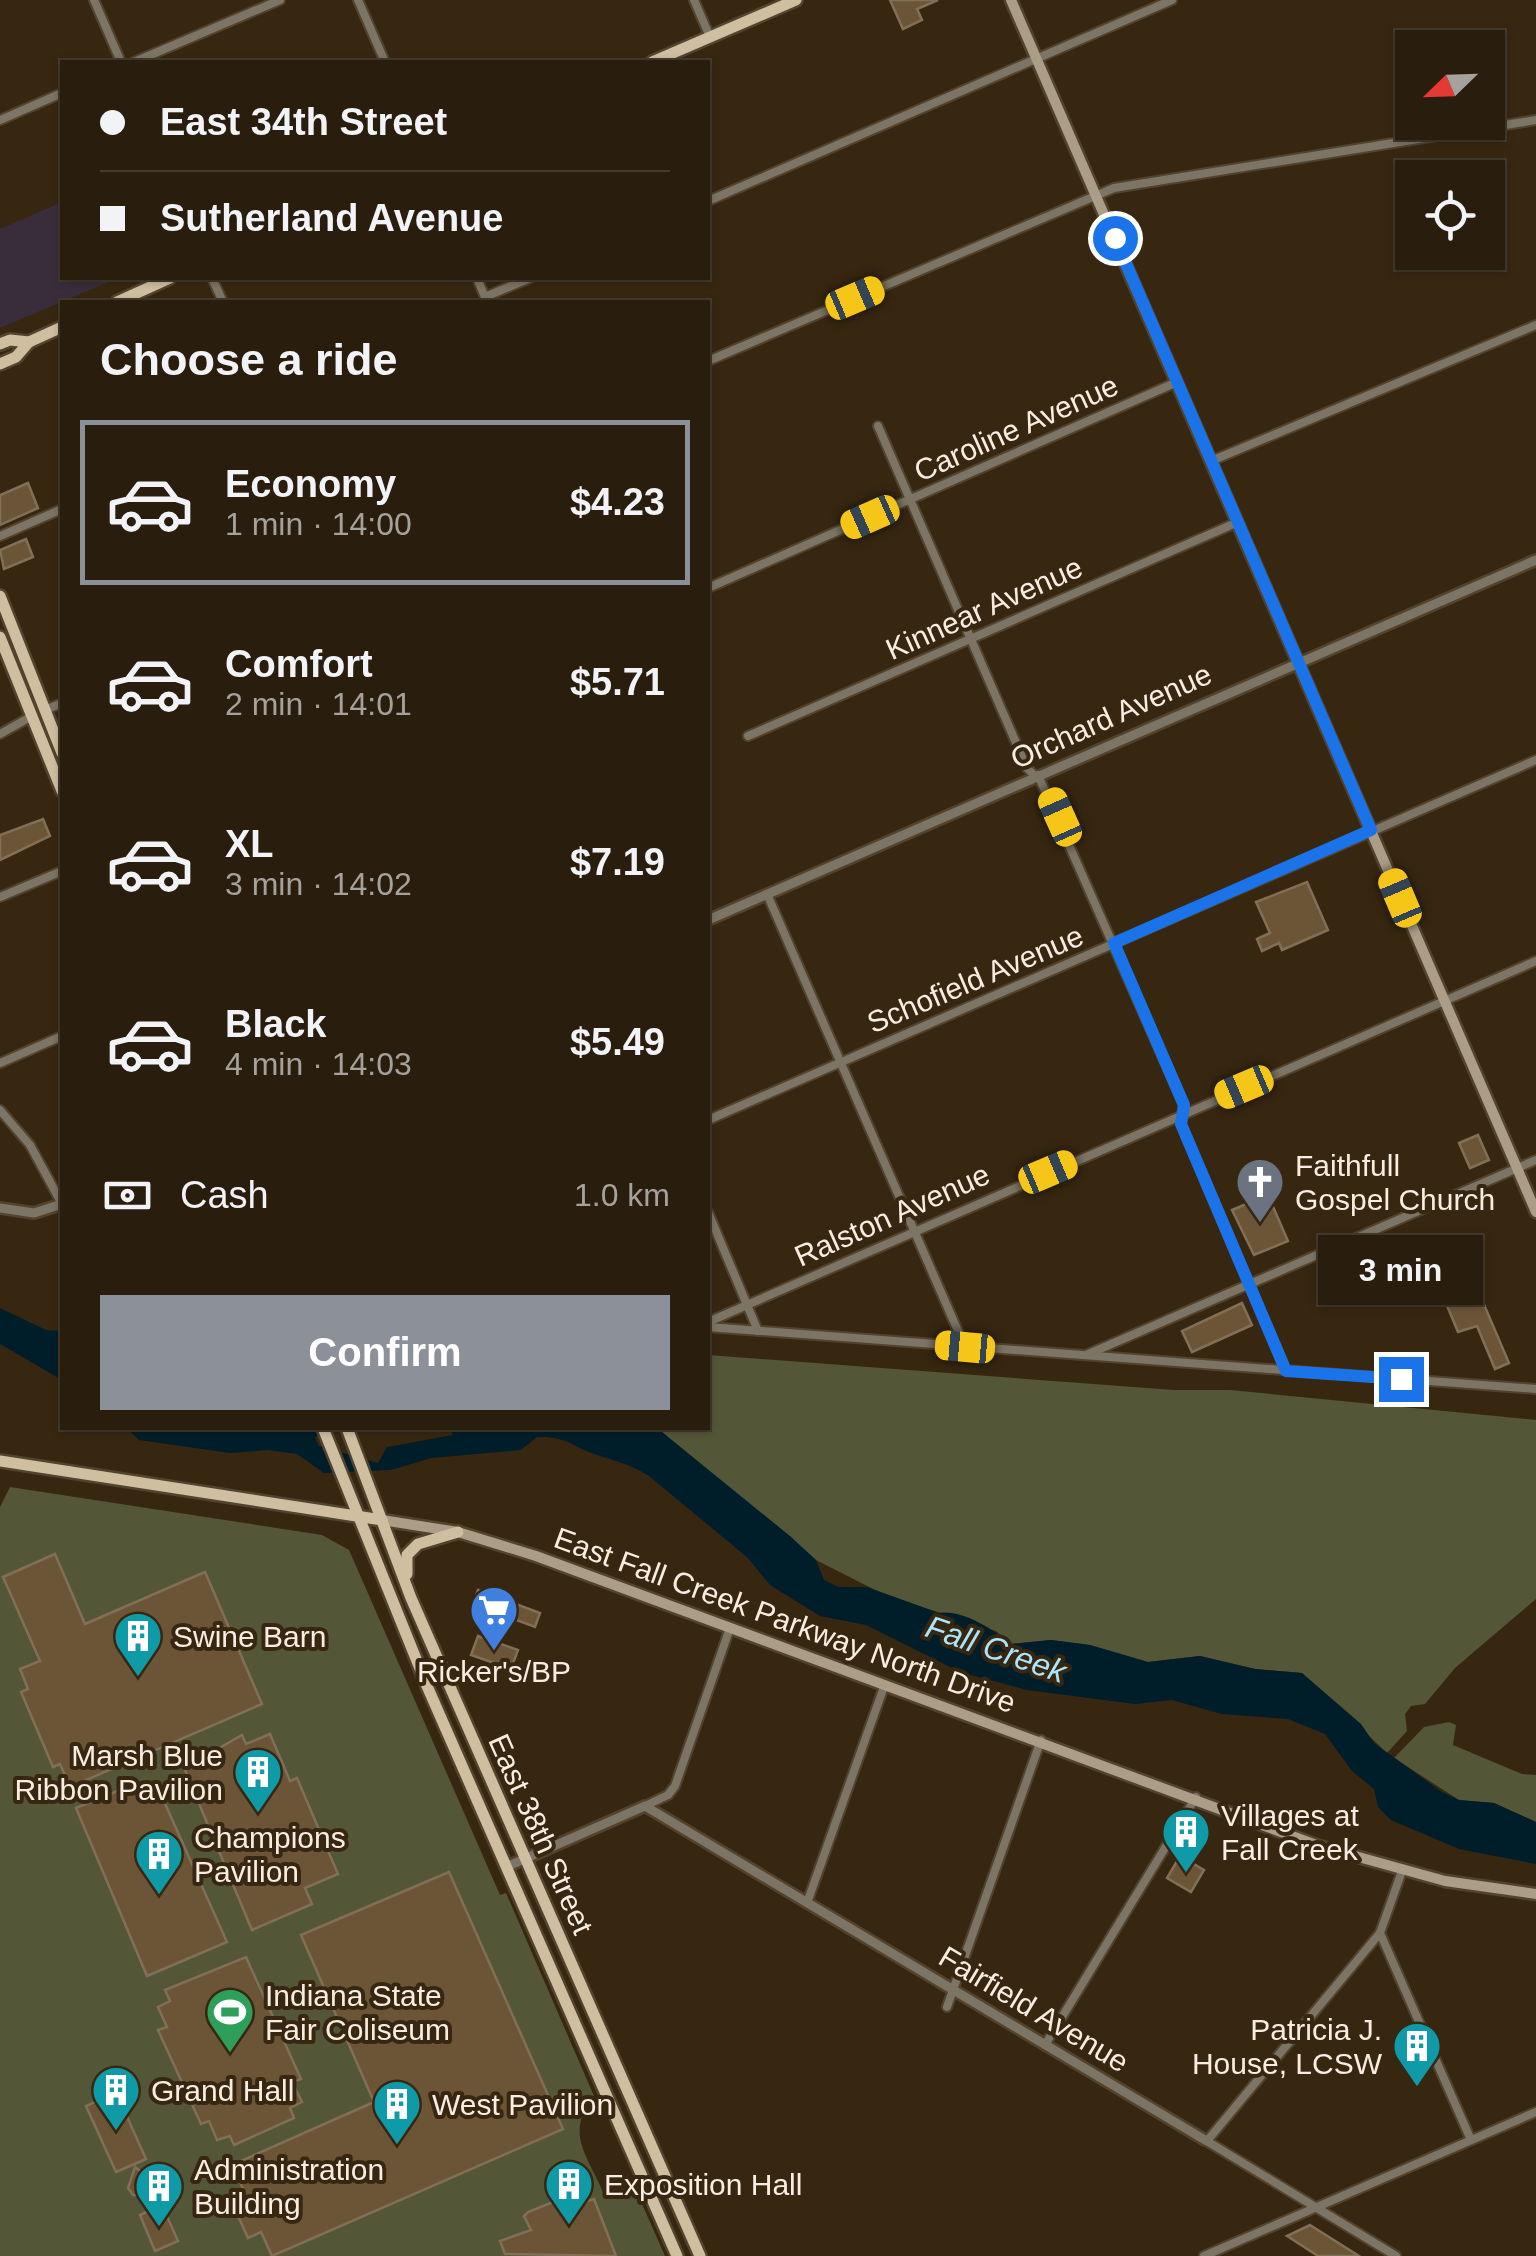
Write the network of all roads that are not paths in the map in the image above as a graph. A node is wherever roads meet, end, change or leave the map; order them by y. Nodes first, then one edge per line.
1 (94, 0) edge
2 (280, 0) edge
3 (358, 0) edge
4 (694, 0) edge
5 (796, 0) edge
6 (1011, 0) edge
7 (1172, 0) edge
8 (710, 37) junction
9 (1036, 58) junction
10 (121, 60) edge
11 (139, 60) edge
12 (384, 60) edge
13 (657, 60) edge
14 (60, 95) edge
15 (0, 120) edge
16 (1536, 120) edge
17 (1095, 194) junction
18 (710, 200) edge
19 (166, 280) edge
20 (526, 280) edge
21 (121, 300) edge
22 (486, 300) edge
23 (1536, 325) edge
24 (60, 328) edge
25 (29, 342) junction
26 (0, 344) edge
27 (710, 360) edge
28 (0, 364) edge
29 (1177, 382) junction
30 (878, 426) dead end
31 (1211, 461) junction
32 (910, 499) junction
33 (60, 510) edge
34 (1238, 522) junction
35 (0, 536) edge
36 (1536, 560) edge
37 (710, 587) edge
38 (0, 596) edge
39 (0, 636) edge
40 (970, 639) junction
41 (1298, 661) junction
42 (60, 704) edge
43 (45, 710) junction
44 (32, 716) junction
45 (0, 734) edge
46 (748, 736) dead end
47 (60, 748) edge
48 (1536, 760) edge
49 (1036, 776) junction
50 (60, 786) edge
51 (1371, 830) junction
52 (60, 871) edge
53 (767, 894) junction
54 (0, 897) edge
55 (710, 919) edge
56 (1114, 943) junction
57 (1536, 961) edge
58 (1444, 1000) junction
59 (60, 1037) edge
60 (840, 1062) junction
61 (0, 1063) edge
62 (0, 1110) edge
63 (1183, 1113) junction
64 (710, 1119) edge
65 (1536, 1160) edge
66 (1517, 1168) junction
67 (60, 1200) edge
68 (60, 1205) edge
69 (0, 1208) edge
70 (1536, 1212) edge
71 (710, 1217) edge
72 (914, 1230) junction
73 (1248, 1285) junction
74 (747, 1304) junction
75 (710, 1324) edge
76 (710, 1325) edge
77 (758, 1331) junction
78 (965, 1347) junction
79 (1084, 1356) junction
80 (1286, 1371) junction
81 (1536, 1389) edge
82 (324, 1430) edge
83 (348, 1430) edge
84 (0, 1461) edge
85 (359, 1516) junction
86 (382, 1520) junction
87 (458, 1532) junction
88 (411, 1598) junction
89 (730, 1628) junction
90 (885, 1684) junction
91 (1041, 1740) junction
92 (1196, 1797) junction
93 (645, 1806) junction
94 (526, 1858) junction
95 (506, 1866) junction
96 (1402, 1870) junction
97 (1536, 1894) edge
98 (807, 1903) junction
99 (1380, 1933) junction
100 (953, 1989) junction
101 (946, 2007) dead end
102 (1045, 2045) junction
103 (1536, 2112) edge
104 (647, 2134) junction
105 (1471, 2140) junction
106 (1206, 2141) junction
107 (627, 2143) junction
108 (1316, 2207) junction
109 (1390, 2253) edge
110 (676, 2256) edge
111 (700, 2256) edge
112 (1204, 2256) edge

1 - 10 street
2 - 11 street
3 - 12 street
4 - 8 street
5 - 8 main road
6 - 9 main road
7 - 9 street
8 - 13 main road
9 - 17 main road
9 - 18 street
14 - 15 street
16 - 17 street
17 - 27 street
17 - 29 main road
19 - 21 main road
20 - 22 street
23 - 31 street
24 - 25 main road
25 - 26 main road
25 - 28 main road
29 - 31 main road
29 - 32 street, Caroline Avenue
30 - 32 street
31 - 34 main road
32 - 37 street, Caroline Avenue
32 - 40 street
33 - 35 street
34 - 40 street, Kinnear Avenue
34 - 41 main road
36 - 41 street, Orchard Avenue
38 - 43 main road
39 - 44 main road
40 - 46 street, Kinnear Avenue
40 - 49 street
41 - 49 street, Orchard Avenue
41 - 51 main road
42 - 43 street
43 - 47 main road
44 - 45 street
44 - 50 main road
48 - 51 street, Schofield Avenue
49 - 53 street, Orchard Avenue
49 - 56 street
51 - 56 street, Schofield Avenue
51 - 58 main road
52 - 54 street
53 - 55 street, Orchard Avenue
53 - 60 street
56 - 60 street, Schofield Avenue
56 - 63 street
57 - 58 street, Ralston Avenue
58 - 63 street, Ralston Avenue
58 - 66 main road
59 - 61 street
60 - 64 street, Schofield Avenue
60 - 72 street
62 - 67 street
63 - 72 street, Ralston Avenue
63 - 73 street
65 - 66 street
66 - 70 main road
66 - 73 street
68 - 69 street
71 - 74 street
72 - 74 street, Ralston Avenue
72 - 78 street
73 - 79 street
73 - 80 street
74 - 75 street, Ralston Avenue
74 - 77 street
76 - 77 street
77 - 78 street
78 - 79 street
79 - 80 street
80 - 81 street
82 - 85 main road, East 38th Street
83 - 86 main road, East 38th Street
84 - 85 main road, East Fall Creek Parkway North Drive
85 - 86 main road, East Fall Creek Parkway North Drive
85 - 95 main road, East 38th Street
86 - 87 main road, East Fall Creek Parkway North Drive
86 - 88 main road, East 38th Street
87 - 88 main road
87 - 89 main road, East Fall Creek Parkway North Drive
88 - 94 main road, East 38th Street
89 - 90 main road, East Fall Creek Parkway North Drive
89 - 93 street
90 - 91 main road, East Fall Creek Parkway North Drive
90 - 98 street
91 - 92 main road, East Fall Creek Parkway North Drive
91 - 100 street
92 - 96 main road, East Fall Creek Parkway North Drive
92 - 102 street
93 - 94 street
93 - 98 street, Fairfield Avenue
94 - 95 street
94 - 104 main road, East 38th Street
95 - 107 main road, East 38th Street
96 - 97 main road, East Fall Creek Parkway North Drive
96 - 99 street
98 - 100 street, Fairfield Avenue
99 - 105 street
99 - 106 street
100 - 101 street
100 - 102 street, Fairfield Avenue
102 - 106 street, Fairfield Avenue
103 - 105 street
104 - 107 street
104 - 111 main road, East 38th Street
105 - 108 street
106 - 108 street, Fairfield Avenue
107 - 110 main road, East 38th Street
108 - 109 street, Fairfield Avenue
108 - 112 street

